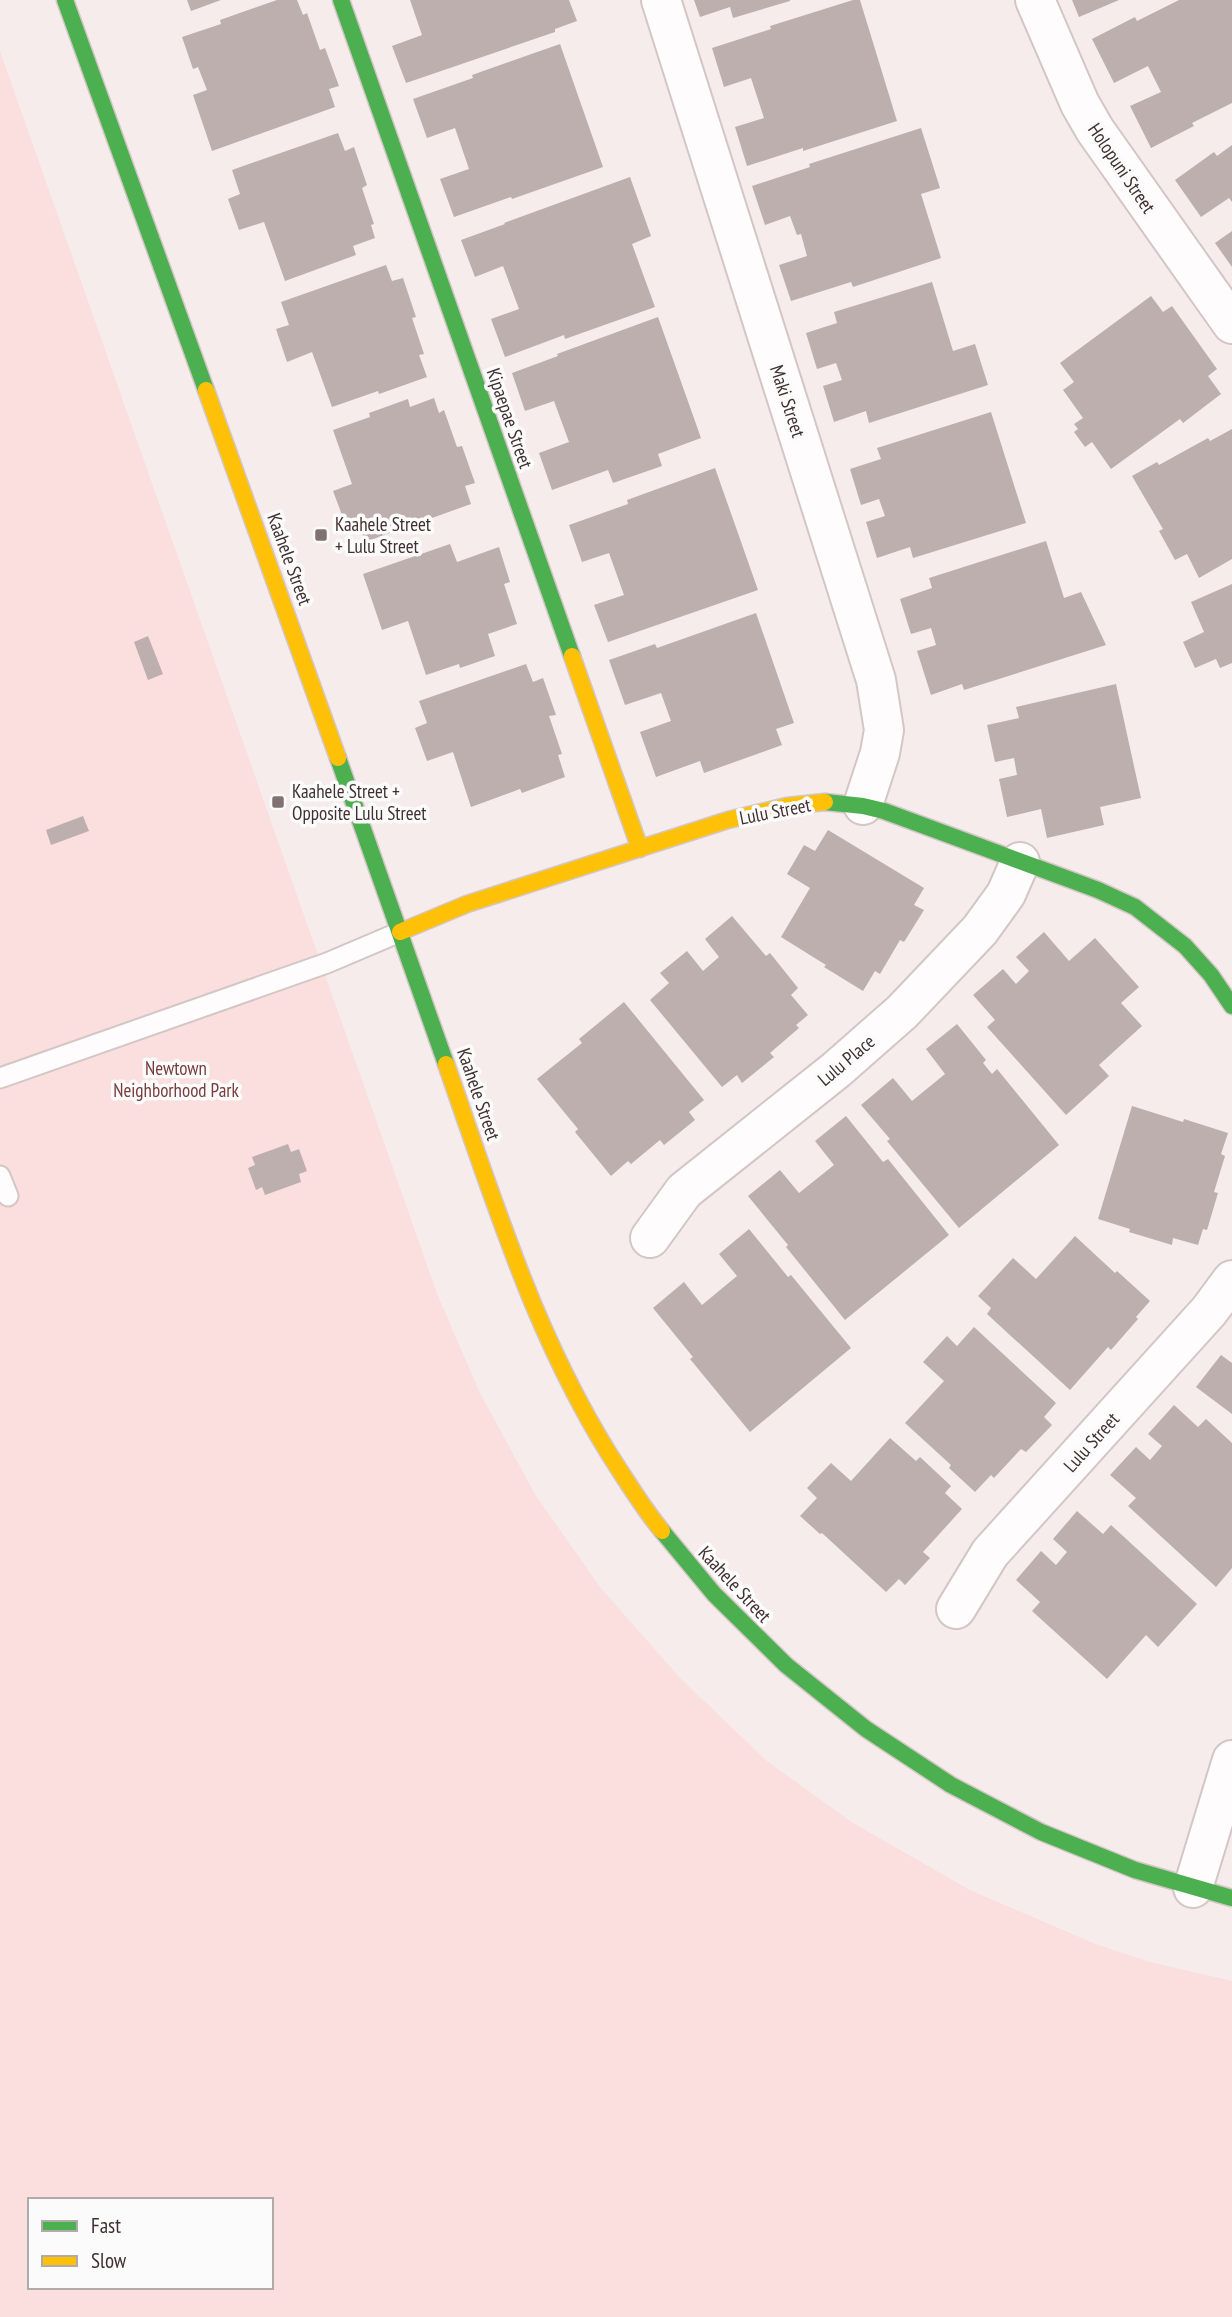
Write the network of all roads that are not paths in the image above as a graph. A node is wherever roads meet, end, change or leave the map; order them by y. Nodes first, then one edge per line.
1 (65, 0) edge
2 (341, 0) edge
3 (661, 0) edge
4 (1035, 0) edge
5 (1232, 324) edge
6 (863, 805) junction
7 (640, 849) junction
8 (1020, 862) junction
9 (400, 932) junction
10 (1232, 1006) edge
11 (0, 1078) edge
12 (0, 1176) edge
13 (8, 1196) dead end
14 (650, 1238) dead end
15 (1232, 1280) edge
16 (956, 1609) dead end
17 (1232, 1760) edge
18 (1193, 1888) junction
19 (1232, 1898) edge

1 - 9 street, Kaahele Street
2 - 7 street, Kipaepae Street
3 - 6 street, Maki Street
4 - 5 street, Holopuni Street
6 - 7 street, Lulu Street
6 - 8 street, Lulu Street
7 - 9 street, Lulu Street
8 - 10 street, Lulu Street
8 - 14 street, Lulu Place
9 - 11 lane
9 - 18 street, Kaahele Street
12 - 13 lane
15 - 16 street, Lulu Street
17 - 18 street
18 - 19 street, Kaahele Street

